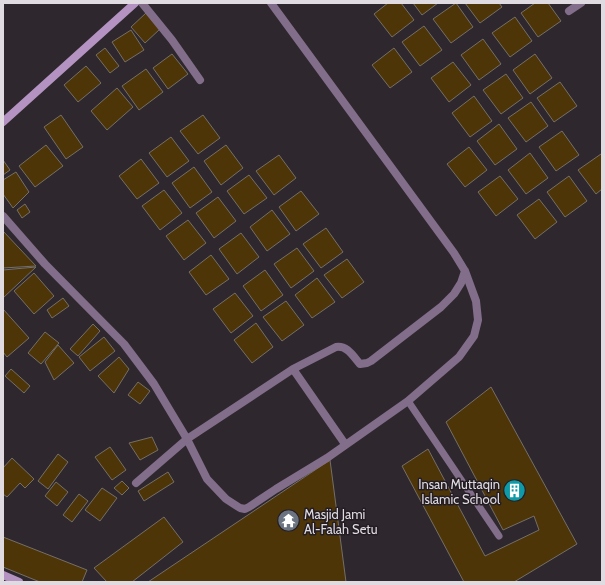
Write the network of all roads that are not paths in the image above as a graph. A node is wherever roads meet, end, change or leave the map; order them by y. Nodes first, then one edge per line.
1 (142, 3) edge
2 (271, 3) edge
3 (581, 3) edge
4 (131, 4) edge
5 (569, 11) dead end
6 (200, 80) dead end
7 (3, 122) edge
8 (3, 216) edge
9 (465, 272) junction
10 (293, 369) junction
11 (408, 401) junction
12 (187, 439) junction
13 (345, 444) junction
14 (136, 483) dead end
15 (499, 536) dead end
16 (3, 575) edge
17 (19, 582) edge

1 - 6 street
2 - 9 street
3 - 5 street
4 - 7 main road
8 - 12 street
9 - 10 street
9 - 11 street
10 - 12 street
10 - 13 street
11 - 13 street
11 - 15 lane
12 - 13 street
12 - 14 street
16 - 17 main road

